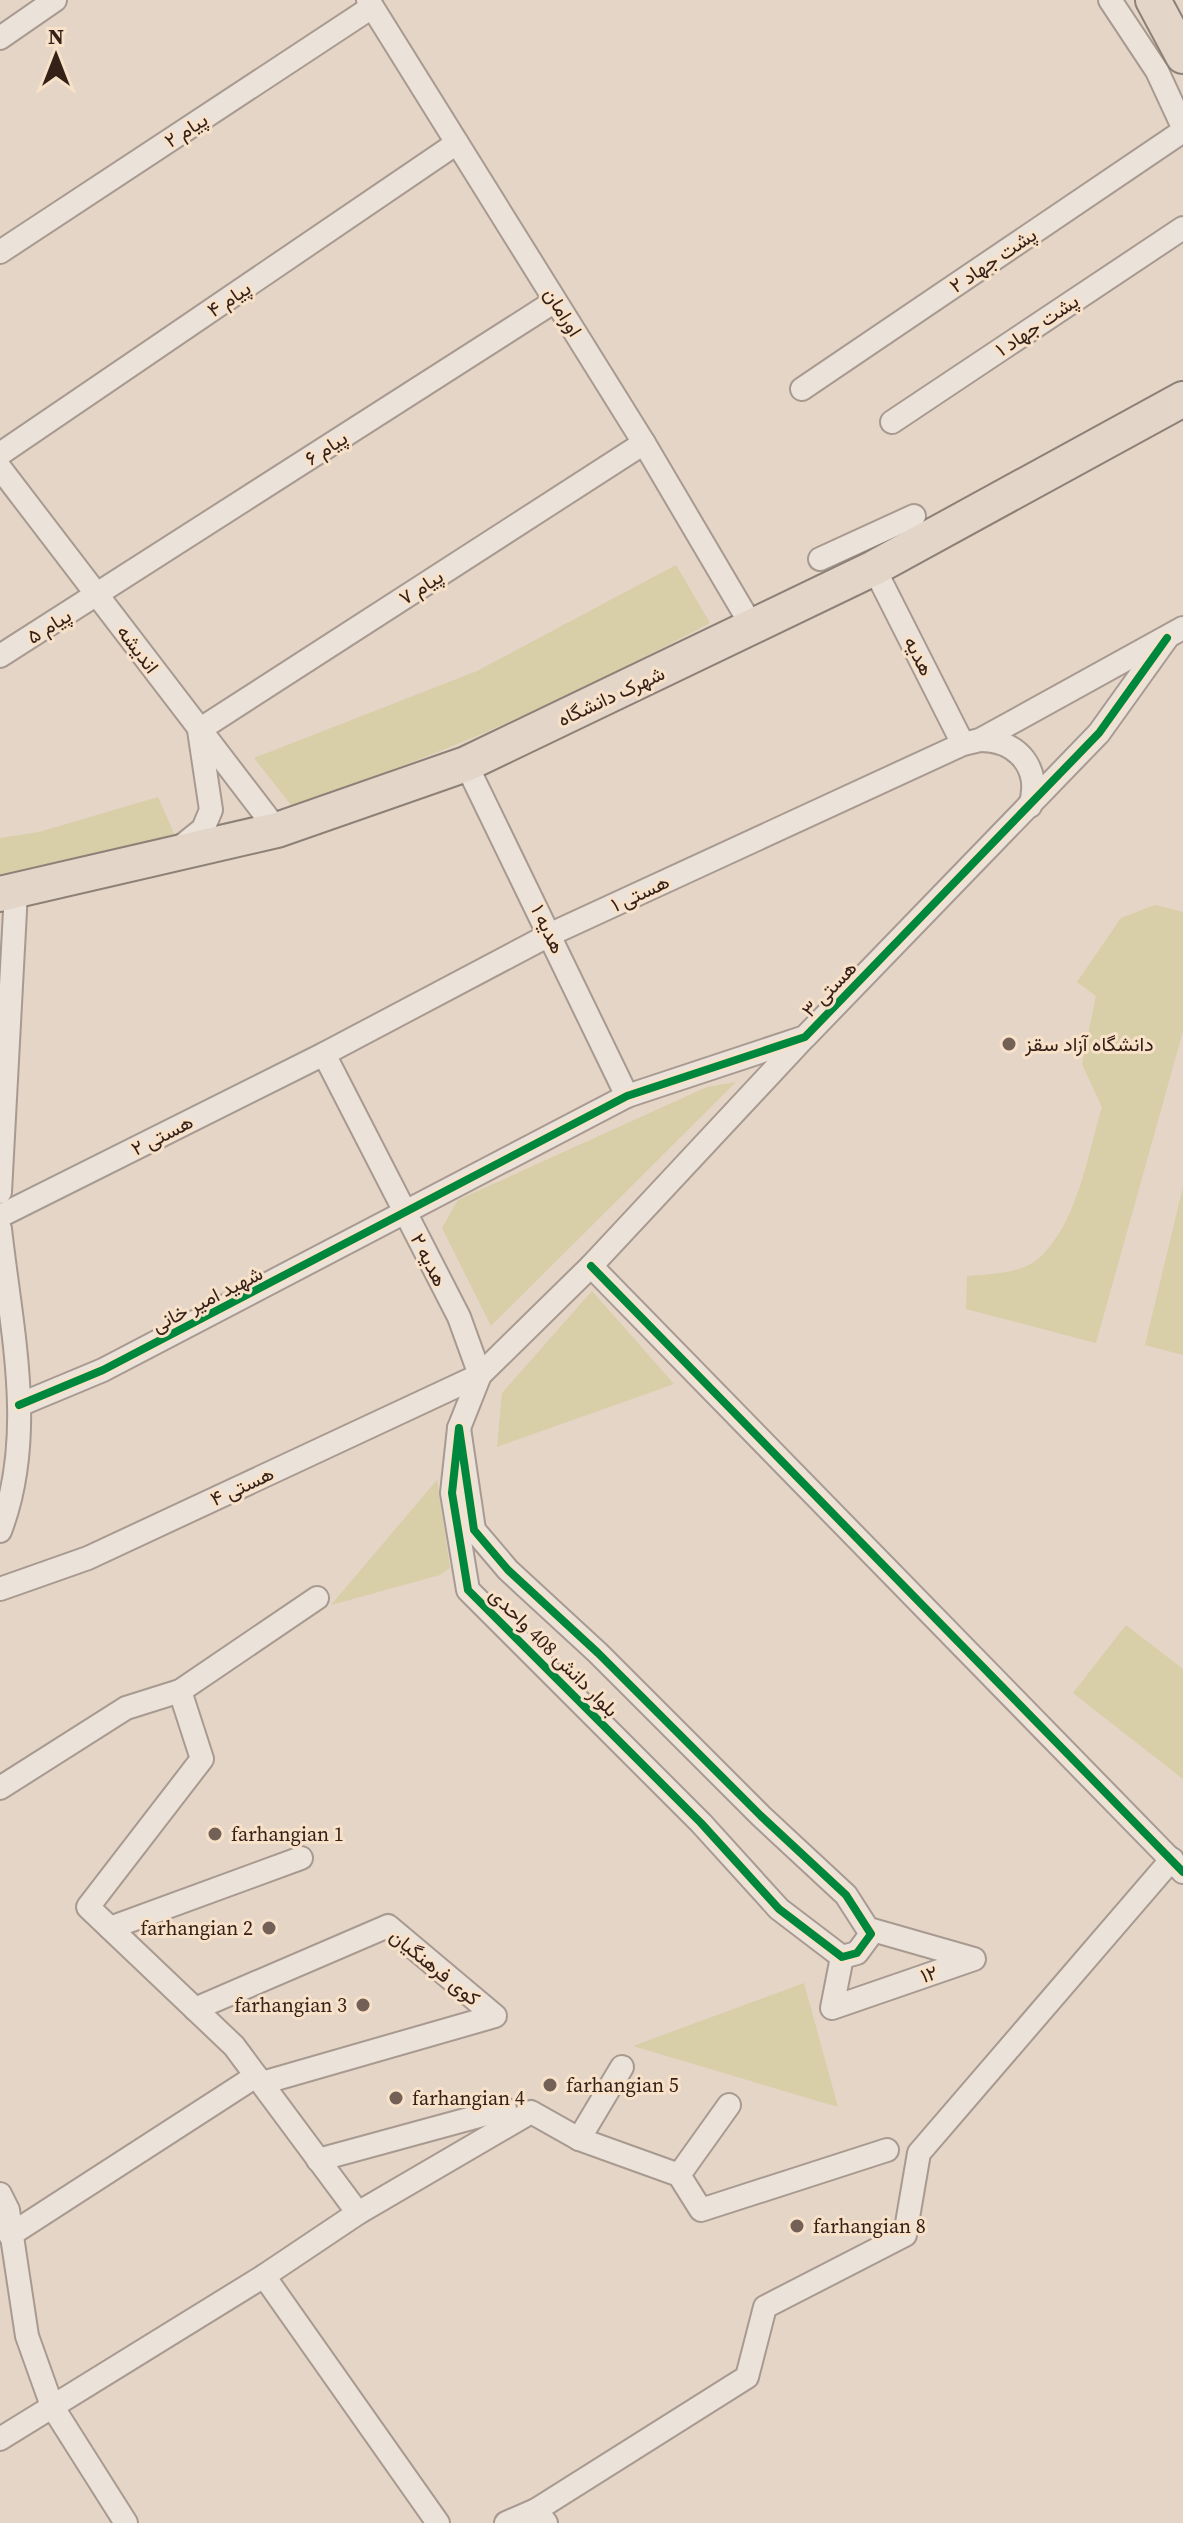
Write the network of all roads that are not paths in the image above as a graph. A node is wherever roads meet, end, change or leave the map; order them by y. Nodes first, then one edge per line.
1 (55, 0) edge
2 (1110, 0) edge
3 (1153, 0) edge
4 (370, 3) edge
5 (0, 38) edge
6 (1183, 56) edge
7 (1183, 129) edge
8 (457, 143) junction
9 (1183, 228) edge
10 (0, 252) edge
11 (555, 301) junction
12 (802, 389) dead end
13 (1183, 399) edge
14 (1183, 420) edge
15 (892, 422) dead end
16 (644, 443) junction
17 (0, 454) edge
18 (0, 468) edge
19 (914, 516) dead end
20 (820, 559) dead end
21 (878, 574) junction
22 (97, 595) junction
23 (753, 628) junction
24 (1175, 633) edge
25 (0, 656) edge
26 (199, 730) junction
27 (972, 742) junction
28 (471, 772) junction
29 (1030, 806) junction
30 (277, 830) junction
31 (171, 854) junction
32 (8, 903) edge
33 (551, 934) junction
34 (805, 1037) junction
35 (324, 1054) junction
36 (627, 1096) junction
37 (0, 1192) edge
38 (406, 1214) junction
39 (0, 1216) edge
40 (0, 1229) edge
41 (591, 1266) junction
42 (480, 1375) junction
43 (19, 1405) junction
44 (459, 1428) junction
45 (0, 1531) edge
46 (0, 1589) edge
47 (317, 1598) dead end
48 (180, 1691) junction
49 (0, 1788) edge
50 (301, 1858) dead end
51 (1177, 1866) edge
52 (110, 1928) junction
53 (869, 1929) junction
54 (842, 1957) junction
55 (195, 2009) junction
56 (622, 2067) dead end
57 (259, 2079) junction
58 (729, 2105) dead end
59 (505, 2109) dead end
60 (579, 2139) junction
61 (887, 2150) dead end
62 (318, 2160) junction
63 (679, 2175) junction
64 (358, 2213) junction
65 (5, 2214) edge
66 (264, 2276) junction
67 (52, 2406) junction
68 (0, 2439) edge
69 (541, 2516) edge
70 (126, 2523) edge
71 (438, 2523) edge
72 (506, 2523) edge

1 - 5 street
2 - 7 street
3 - 6 main road
4 - 8 street, اورامان
4 - 10 street, پیام ۲
7 - 12 street, پشت جهاد ۲
8 - 11 street, اورامان
8 - 17 street, پیام ۴
9 - 15 street, پشت جهاد ۱
11 - 16 street, اورامان
11 - 22 street, پیام ۶
13 - 21 main road, شهرک دانشگاه
14 - 21 main road
16 - 23 street, اورامان
16 - 26 street, پیام ۷
18 - 22 street, اندیشه
19 - 20 street
21 - 23 main road, شهرک دانشگاه
21 - 27 street, هدیه
21 - 28 main road
22 - 25 street, پیام ۵
22 - 26 street, اندیشه
23 - 28 main road, شهرک دانشگاه
24 - 27 street, هستی ۱
24 - 29 street, هستی ۳
26 - 30 street, اندیشه
26 - 31 street
27 - 29 street
27 - 33 street, هستی ۱
28 - 30 main road, شهرک دانشگاه
28 - 32 main road
28 - 33 street, هدیه ۱
29 - 34 street, هستی ۳
30 - 31 main road, شهرک دانشگاه
31 - 32 main road, شهرک دانشگاه
32 - 37 street
33 - 35 street, هستی ۱
33 - 36 street, هدیه ۱
34 - 36 street, هستی ۳
34 - 41 street
35 - 38 street, هدیه ۲
35 - 39 street, هستی ۲
36 - 38 street, هستی ۳
38 - 42 street, هدیه ۲
38 - 43 street, شهید امیر خانی
40 - 43 street
41 - 42 street
41 - 51 street
42 - 44 street
42 - 46 street, هستی ۴
43 - 45 street
44 - 53 street, بلوار دانش 408 واحدی
44 - 54 street, بلوار دانش 408 واحدی
47 - 48 street
48 - 49 street
48 - 52 street
50 - 52 street
51 - 69 street
52 - 55 street
53 - 54 street
53 - 54 street, ۱۲
55 - 57 street
55 - 57 street, کوی فرهنگیان
56 - 60 street
57 - 62 street
57 - 65 street, کوی فرهنگیان
58 - 63 street
59 - 62 street
60 - 63 street
60 - 64 street
61 - 63 street
62 - 64 street
64 - 66 street
65 - 67 street
66 - 67 street
66 - 71 street
67 - 68 street
67 - 70 street
69 - 72 street

